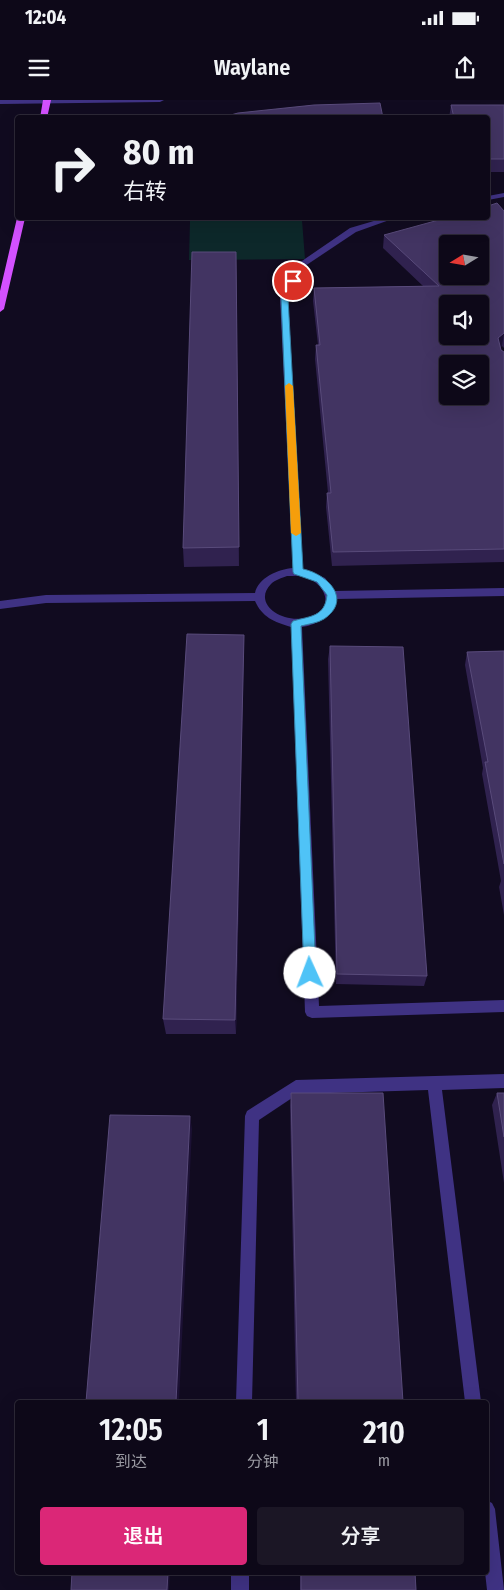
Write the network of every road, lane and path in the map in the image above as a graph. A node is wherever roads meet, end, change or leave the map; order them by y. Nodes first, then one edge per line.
1 (160, 100) edge
2 (47, 101) edge
3 (0, 102) edge
4 (44, 115) edge
5 (504, 195) edge
6 (490, 198) edge
7 (21, 220) edge
8 (385, 220) edge
9 (0, 309) edge
10 (298, 572) junction
11 (504, 592) edge
12 (332, 595) junction
13 (258, 598) junction
14 (0, 606) edge
15 (296, 624) junction
16 (504, 1006) edge
17 (504, 1081) edge
18 (434, 1083) junction
19 (244, 1400) edge
20 (473, 1400) edge
21 (489, 1533) edge
22 (240, 1575) edge
23 (240, 1590) edge
24 (496, 1590) edge

1 - 2 street
2 - 3 street
2 - 4 main road
5 - 6 street
7 - 9 main road
8 - 10 street
10 - 12 street
10 - 13 street
11 - 12 street
12 - 15 street
13 - 14 street
13 - 15 street
15 - 16 street
17 - 18 street
18 - 19 street
18 - 20 street
21 - 24 street
22 - 23 street

